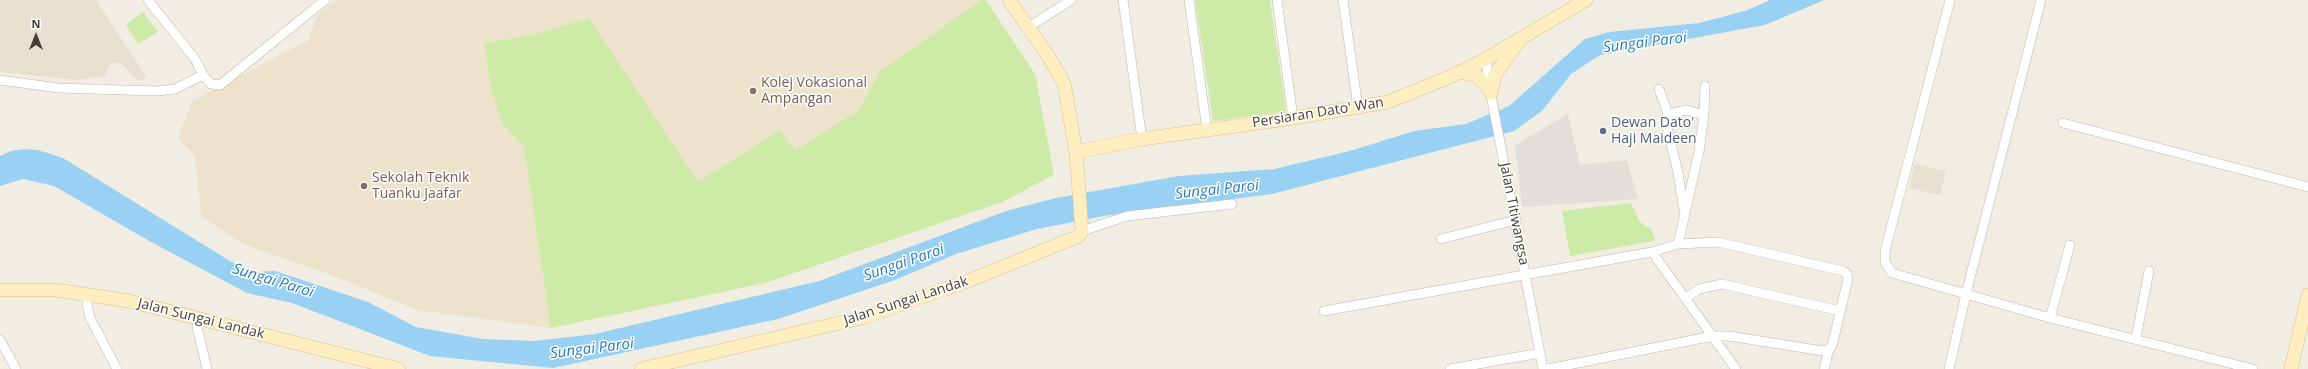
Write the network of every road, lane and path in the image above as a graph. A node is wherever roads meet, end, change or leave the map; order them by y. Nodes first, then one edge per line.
1 (148, 0) edge
2 (325, 0) edge
3 (1009, 0) edge
4 (1071, 0) edge
5 (1123, 0) edge
6 (1189, 0) edge
7 (1277, 0) edge
8 (1343, 0) edge
9 (1586, 0) edge
10 (1950, 0) edge
11 (2042, 0) edge
12 (1029, 28) junction
13 (1520, 39) junction
14 (1486, 59) junction
15 (1460, 72) junction
16 (203, 75) junction
17 (0, 80) edge
18 (1705, 86) dead end
19 (1659, 89) dead end
20 (1490, 92) junction
21 (1358, 108) junction
22 (1668, 114) junction
23 (1704, 115) junction
24 (1293, 118) junction
25 (2063, 123) dead end
26 (1207, 130) junction
27 (1142, 139) junction
28 (1076, 152) junction
29 (2308, 186) edge
30 (1232, 204) dead end
31 (1684, 210) junction
32 (1516, 220) junction
33 (1082, 225) junction
34 (1441, 239) dead end
35 (1678, 244) junction
36 (2070, 245) dead end
37 (1652, 252) junction
38 (2149, 271) dead end
39 (1526, 275) junction
40 (0, 290) edge
41 (88, 294) junction
42 (1966, 294) junction
43 (2308, 295) edge
44 (1686, 298) junction
45 (1324, 311) dead end
46 (1840, 311) junction
47 (200, 318) junction
48 (2050, 318) junction
49 (1713, 336) junction
50 (2136, 338) junction
51 (0, 340) edge
52 (1829, 349) junction
53 (1540, 353) junction
54 (16, 369) edge
55 (117, 369) edge
56 (207, 369) edge
57 (399, 369) edge
58 (641, 369) edge
59 (1450, 369) edge
60 (1543, 369) edge
61 (1548, 369) edge
62 (1736, 369) edge
63 (1824, 369) edge
64 (1949, 369) edge
65 (2253, 369) edge
66 (2291, 369) edge

1 - 16 street
2 - 16 street
3 - 12 street
4 - 12 street
5 - 27 street
6 - 26 street
7 - 24 street
8 - 21 street
9 - 13 street, Persiaran Dato' Wan
10 - 42 street
11 - 42 street
12 - 28 street
13 - 14 street, Persiaran Dato' Wan
13 - 20 street
14 - 15 street, Persiaran Dato' Wan
14 - 20 street, Jalan Titiwangsa
15 - 20 street
15 - 21 street, Persiaran Dato' Wan
16 - 17 street
18 - 23 street
19 - 22 street
20 - 32 street, Jalan Titiwangsa
21 - 24 street, Persiaran Dato' Wan
22 - 23 street
22 - 31 street
23 - 31 street
24 - 26 street, Persiaran Dato' Wan
25 - 29 street
26 - 27 street, Persiaran Dato' Wan
27 - 28 street, Persiaran Dato' Wan
28 - 33 street
30 - 33 street
31 - 35 street
32 - 34 street
32 - 39 street, Jalan Titiwangsa
33 - 58 street, Jalan Sungai Landak
35 - 37 street
35 - 46 street
36 - 48 street
37 - 39 street
37 - 44 street
38 - 50 street
39 - 45 street
39 - 53 street, Jalan Titiwangsa
40 - 41 street, Jalan Sungai Landak
41 - 47 street, Jalan Sungai Landak
41 - 55 street
42 - 48 street
42 - 64 street
43 - 66 street
44 - 46 street
44 - 49 street
46 - 52 street
47 - 56 street
47 - 57 street, Jalan Sungai Landak
48 - 50 street
49 - 52 street
49 - 61 street
49 - 62 street
50 - 65 street
51 - 54 street
52 - 63 street
53 - 59 street
53 - 60 street, Jalan Titiwangsa

